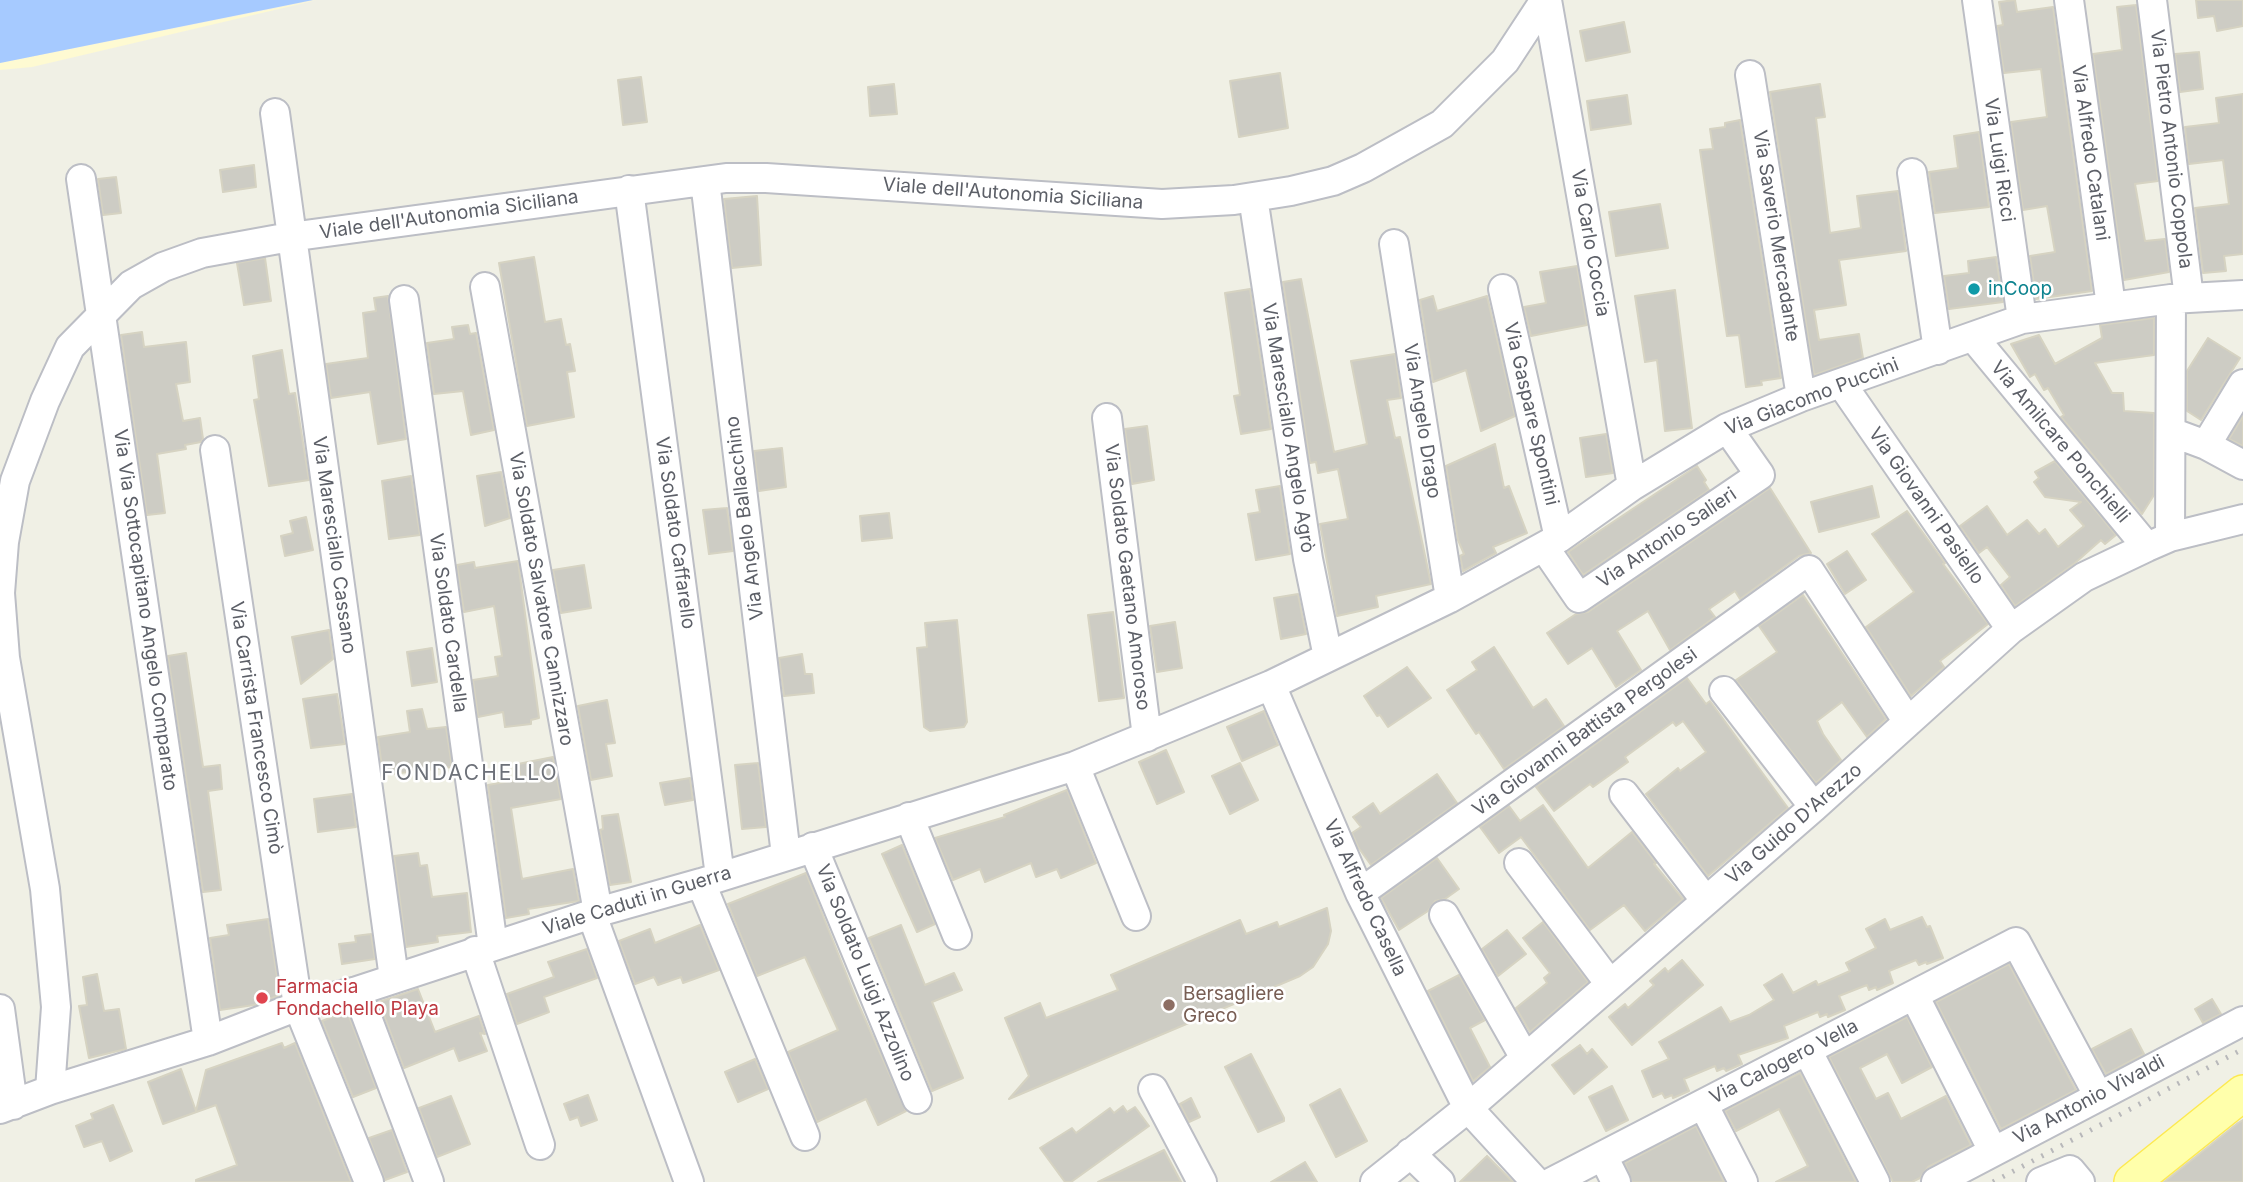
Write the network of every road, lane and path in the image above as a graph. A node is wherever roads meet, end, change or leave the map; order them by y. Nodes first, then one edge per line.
1 (1546, 0) edge
2 (1977, 0) edge
3 (2069, 0) edge
4 (2152, 0) edge
5 (1750, 75) dead end
6 (275, 113) dead end
7 (1912, 173) dead end
8 (81, 179) dead end
9 (705, 181) junction
10 (629, 190) junction
11 (1253, 197) junction
12 (290, 237) junction
13 (1394, 244) dead end
14 (485, 286) dead end
15 (1503, 289) dead end
16 (2243, 295) edge
17 (2180, 298) junction
18 (404, 300) dead end
19 (2111, 306) junction
20 (102, 313) junction
21 (2022, 319) junction
22 (1974, 338) junction
23 (1938, 350) junction
24 (1841, 383) junction
25 (2243, 384) edge
26 (1801, 397) junction
27 (1107, 418) dead end
28 (1727, 428) junction
29 (2171, 432) junction
30 (2206, 445) junction
31 (215, 450) dead end
32 (2243, 464) edge
33 (1632, 486) junction
34 (2243, 519) edge
35 (1551, 542) junction
36 (2158, 542) junction
37 (1450, 597) junction
38 (2011, 629) junction
39 (1328, 657) junction
40 (1271, 685) junction
41 (1724, 691) dead end
42 (1908, 722) junction
43 (1147, 737) junction
44 (1075, 766) junction
45 (1624, 794) dead end
46 (1814, 807) junction
47 (909, 817) junction
48 (813, 847) junction
49 (786, 855) junction
50 (1519, 863) dead end
51 (711, 879) junction
52 (1360, 893) junction
53 (1706, 901) junction
54 (595, 913) junction
55 (1444, 915) dead end
56 (1136, 916) dead end
57 (957, 935) dead end
58 (484, 948) junction
59 (394, 978) junction
60 (1610, 984) junction
61 (357, 991) junction
62 (1914, 995) junction
63 (298, 1006) junction
64 (0, 1009) edge
65 (2243, 1021) edge
66 (208, 1041) junction
67 (1807, 1050) junction
68 (1525, 1058) junction
69 (1153, 1089) dead end
70 (50, 1090) junction
71 (2243, 1093) edge
72 (2098, 1095) junction
73 (917, 1099) dead end
74 (1703, 1104) junction
75 (6, 1107) edge
76 (1468, 1108) junction
77 (806, 1136) dead end
78 (540, 1145) dead end
79 (1993, 1151) junction
80 (1410, 1153) junction
81 (1603, 1156) junction
82 (369, 1182) edge
83 (429, 1182) edge
84 (689, 1182) edge
85 (1202, 1182) edge
86 (1375, 1182) edge
87 (1440, 1182) edge
88 (1536, 1182) edge
89 (1552, 1182) edge
90 (1616, 1182) edge
91 (1743, 1182) edge
92 (1875, 1182) edge
93 (1936, 1182) edge
94 (2041, 1182) edge
95 (2080, 1182) edge
96 (2132, 1182) edge

1 - 11 street, Viale dell'Autonomia Siciliana
1 - 33 street, Via Carlo Coccia
2 - 21 street, Via Luigi Ricci
3 - 19 street, Via Alfredo Catalani
4 - 17 street, Via Pietro Antonio Coppola
5 - 26 street, Via Saverio Mercadante
6 - 12 street, Via Maresciallo Cassano
7 - 23 street
8 - 20 street, Via Via Sottocapitano Angelo Comparato
9 - 10 street, Viale dell'Autonomia Siciliana
9 - 11 street, Viale dell'Autonomia Siciliana
9 - 49 street, Via Angelo Ballacchino
10 - 12 street, Viale dell'Autonomia Siciliana
10 - 51 street, Via Soldato Caffarello
11 - 39 street, Via Maresciallo Angelo Agrò
12 - 20 street, Viale dell'Autonomia Siciliana
12 - 59 street, Via Maresciallo Cassano
13 - 37 street, Via Angelo Drago
14 - 54 street, Via Soldato Salvatore Cannizzaro
15 - 35 street, Via Gaspare Spontini
16 - 17 street, Via Giacomo Puccini
17 - 19 street, Via Giacomo Puccini
17 - 29 street, Via Pietro Antonio Coppola
18 - 58 street, Via Soldato Cardella
19 - 21 street, Via Giacomo Puccini
20 - 66 street, Via Via Sottocapitano Angelo Comparato
20 - 70 street, Viale dell'Autonomia Siciliana
21 - 22 street, Via Giacomo Puccini
22 - 23 street, Via Giacomo Puccini
22 - 36 street, Via Amilcare Ponchielli
23 - 24 street, Via Giacomo Puccini
24 - 26 street, Via Giacomo Puccini
24 - 38 street, Via Giovanni Pasiello
25 - 30 street
26 - 28 street, Via Giacomo Puccini
27 - 43 street, Via Soldato Gaetano Amoroso
28 - 33 street, Via Giacomo Puccini
28 - 35 street, Via Antonio Salieri
29 - 30 street
29 - 36 street, Via Pietro Antonio Coppola
30 - 32 street
31 - 63 street, Via Carrista Francesco Cimò
33 - 35 street, Via Giacomo Puccini
34 - 36 street, Via Guido D'Arezzo
35 - 37 street, Via Giacomo Puccini
36 - 38 street, Via Guido D'Arezzo
37 - 39 street, Via Giacomo Puccini
38 - 42 street, Via Guido D'Arezzo
39 - 40 street, Via Giacomo Puccini
40 - 43 street, Viale Caduti in Guerra
40 - 52 street, Via Alfredo Casella
41 - 46 street
42 - 46 street, Via Guido D'Arezzo
42 - 52 street, Via Giovanni Battista Pergolesi
43 - 44 street, Viale Caduti in Guerra
44 - 47 street, Viale Caduti in Guerra
44 - 56 street
45 - 53 street
46 - 53 street, Via Guido D'Arezzo
47 - 48 street, Viale Caduti in Guerra
47 - 57 street
48 - 49 street, Viale Caduti in Guerra
48 - 73 street, Via Soldato Luigi Azzolino
49 - 51 street, Viale Caduti in Guerra
50 - 60 street
51 - 54 street, Viale Caduti in Guerra
51 - 77 street, Via Soldato Caffarello
52 - 76 street, Via Alfredo Casella
53 - 60 street, Via Guido D'Arezzo
54 - 58 street, Viale Caduti in Guerra
54 - 84 street, Via Soldato Salvatore Cannizzaro
55 - 68 street
58 - 59 street, Viale Caduti in Guerra
58 - 78 street, Via Soldato Cardella
59 - 61 street, Viale Caduti in Guerra
60 - 68 street, Via Guido D'Arezzo
61 - 63 street, Viale Caduti in Guerra
61 - 83 street
62 - 67 street, Via Calogero Vella
62 - 72 street, Via Calogero Vella
62 - 79 street
63 - 66 street, Viale Caduti in Guerra
63 - 82 street, Via Carrista Francesco Cimò
64 - 75 street
65 - 72 street, Via Antonio Vivaldi
66 - 70 street, Viale Caduti in Guerra
67 - 74 street, Via Calogero Vella
67 - 92 street
68 - 76 street, Via Guido D'Arezzo
69 - 85 street
70 - 75 street, Viale Caduti in Guerra
71 - 96 main road
72 - 79 street, Via Antonio Vivaldi
74 - 81 street, Via Calogero Vella
74 - 91 street
76 - 80 street, Via Guido D'Arezzo
76 - 88 street
79 - 93 street, Via Antonio Vivaldi
80 - 86 street, Via Guido D'Arezzo
80 - 87 street
81 - 89 street, Via Calogero Vella
81 - 90 street
94 - 95 street

